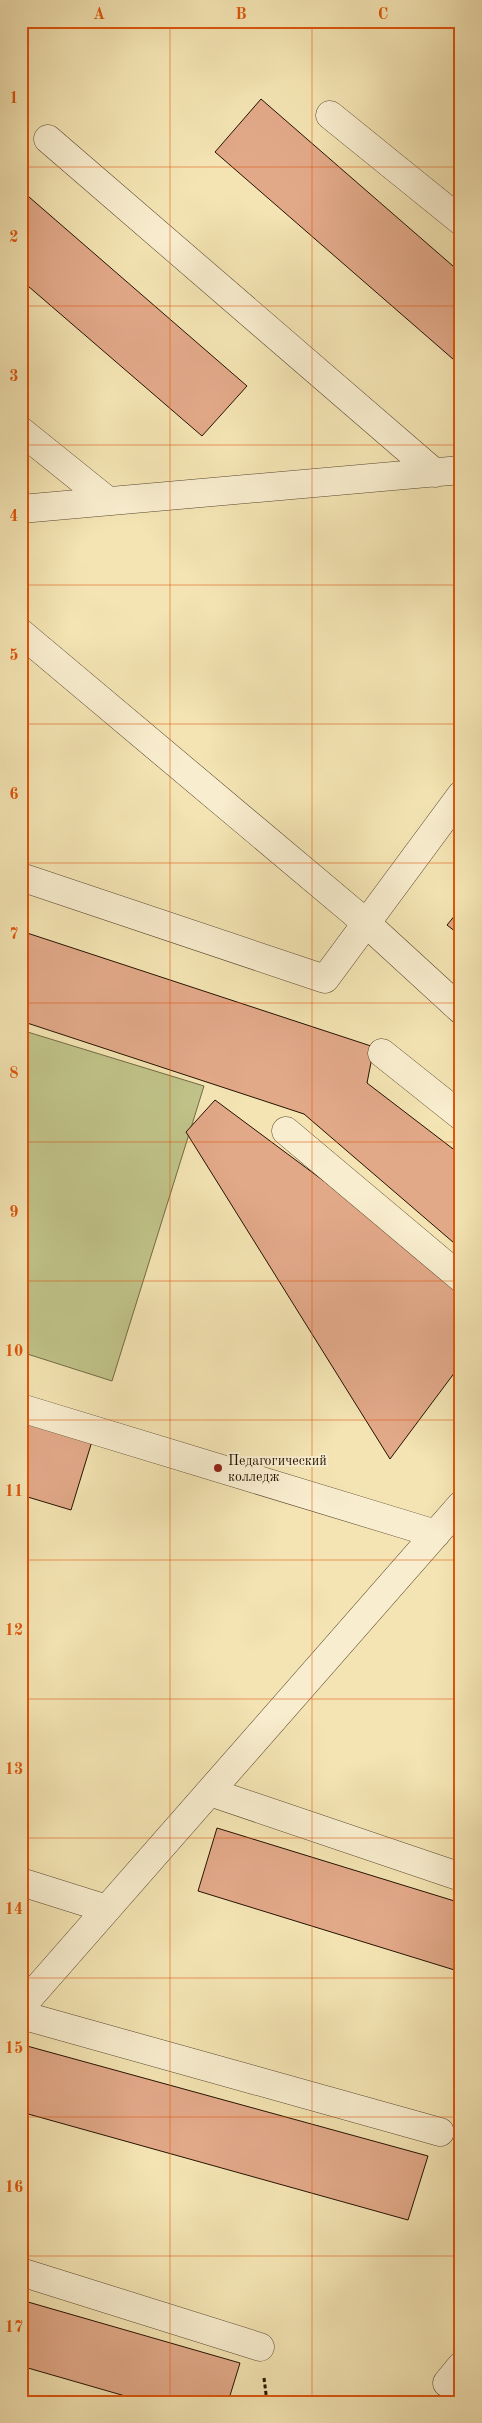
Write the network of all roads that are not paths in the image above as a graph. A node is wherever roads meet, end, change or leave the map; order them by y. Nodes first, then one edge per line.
1 (330, 115) dead end
2 (48, 139) dead end
3 (461, 221) edge
4 (21, 431) edge
5 (448, 471) edge
6 (108, 501) junction
7 (21, 509) edge
8 (21, 633) edge
9 (461, 795) edge
10 (21, 877) edge
11 (365, 922) junction
12 (461, 1010) edge
13 (382, 1053) dead end
14 (461, 1116) edge
15 (286, 1131) dead end
16 (461, 1278) edge
17 (21, 1408) edge
18 (461, 1505) edge
19 (436, 1534) junction
20 (210, 1792) junction
21 (461, 1877) edge
22 (21, 1882) edge
23 (107, 1909) junction
24 (21, 2007) edge
25 (21, 2015) edge
26 (440, 2132) dead end
27 (21, 2272) edge
28 (260, 2347) dead end

1 - 3 street
2 - 5 street
4 - 6 street
5 - 6 street
6 - 7 street
8 - 11 street
9 - 11 street
10 - 11 street
11 - 12 street
13 - 14 street
15 - 16 street
17 - 19 street
18 - 19 street
19 - 20 street
20 - 21 street
20 - 23 street
22 - 23 street
23 - 24 street
25 - 26 street
27 - 28 street

